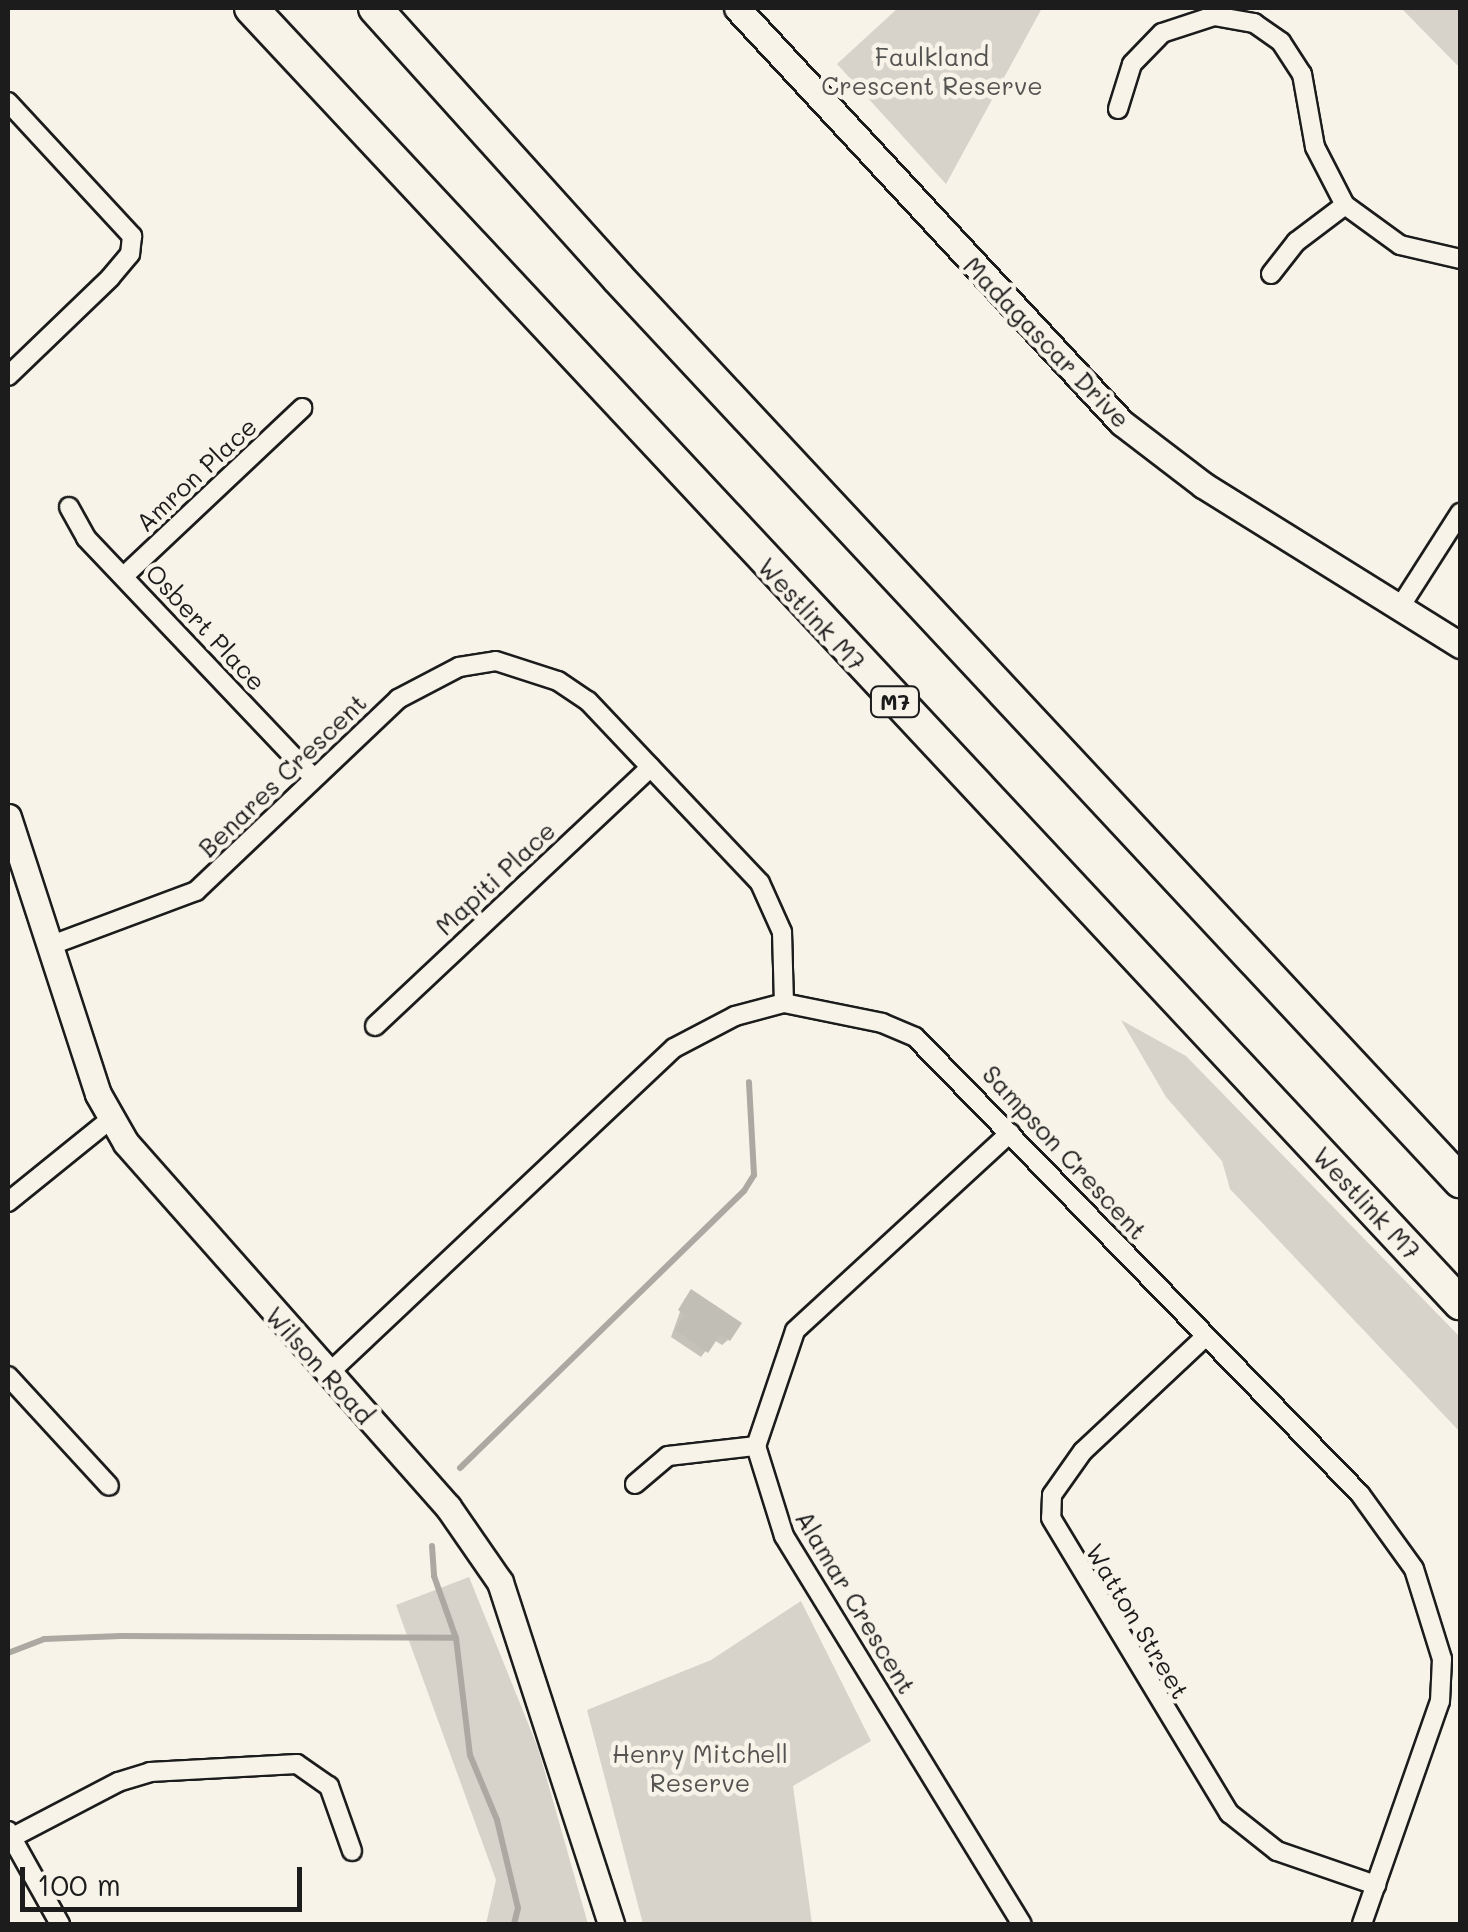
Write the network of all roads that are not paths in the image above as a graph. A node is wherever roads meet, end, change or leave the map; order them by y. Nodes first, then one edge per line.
1 (242, 8) edge
2 (251, 8) edge
3 (375, 8) edge
4 (737, 8) edge
5 (332, 100) junction
6 (8, 102) edge
7 (1118, 108) dead end
8 (1345, 205) junction
9 (1460, 260) edge
10 (1271, 274) dead end
11 (8, 376) edge
12 (302, 408) dead end
13 (68, 507) dead end
14 (1460, 513) edge
15 (124, 576) junction
16 (1400, 607) junction
17 (1460, 645) edge
18 (651, 767) junction
19 (313, 776) junction
20 (8, 817) edge
21 (49, 946) junction
22 (784, 1003) junction
23 (374, 1026) dead end
24 (111, 1119) junction
25 (1010, 1133) junction
26 (1460, 1181) edge
27 (8, 1202) edge
28 (1460, 1303) edge
29 (1205, 1337) junction
30 (328, 1374) junction
31 (8, 1376) edge
32 (756, 1446) junction
33 (635, 1484) dead end
34 (109, 1486) dead end
35 (1451, 1659) edge
36 (9, 1834) edge
37 (352, 1852) dead end
38 (1376, 1884) junction
39 (60, 1924) edge
40 (611, 1924) edge
41 (1022, 1924) edge
42 (1362, 1924) edge

1 - 5 highway
2 - 5 highway, Westlink M7 / M7
3 - 26 highway
4 - 16 street, Madagascar Drive
5 - 28 highway, Westlink M7 / M7
6 - 11 street
7 - 8 street
8 - 9 street
8 - 10 street
12 - 15 street, Amron Place
13 - 15 street, Osbert Place
14 - 16 street
15 - 19 street, Osbert Place
16 - 17 street, Madagascar Drive
18 - 19 street, Benares Crescent
18 - 22 street, Benares Crescent
18 - 23 street, Mapiti Place
19 - 21 street, Benares Crescent
20 - 21 street, Wilson Road
21 - 24 street, Wilson Road
22 - 25 street, Sampson Crescent
22 - 30 street, Sampson Crescent
24 - 27 street
24 - 30 street, Wilson Road
25 - 29 street, Sampson Crescent
25 - 32 street
29 - 35 street, Sampson Crescent
29 - 38 street, Watton Street
30 - 40 street, Wilson Road
31 - 34 street
32 - 33 street
32 - 41 street, Alamar Crescent
35 - 38 street, Sampson Crescent
36 - 37 street
36 - 39 street
38 - 42 street, Sampson Crescent

